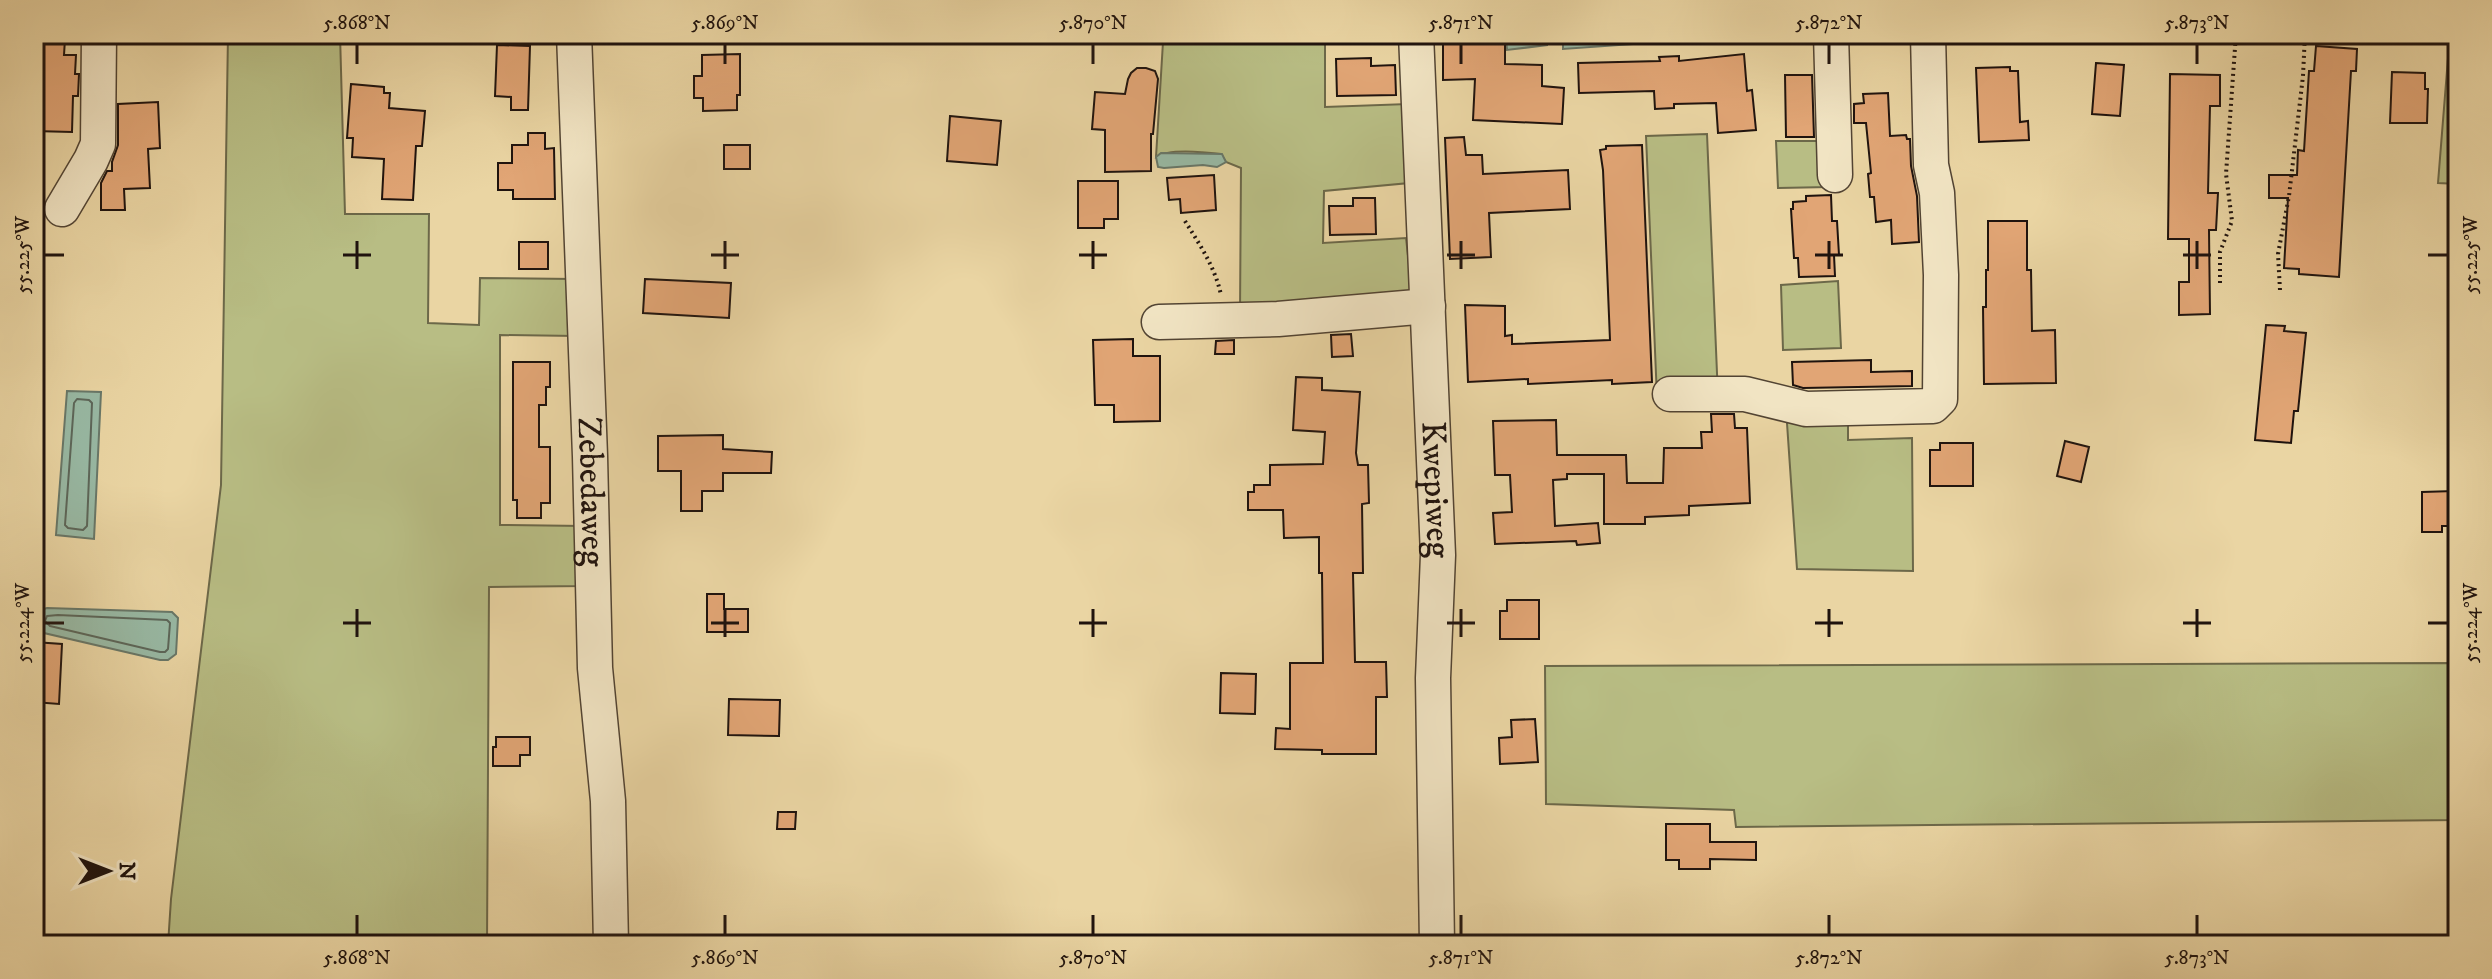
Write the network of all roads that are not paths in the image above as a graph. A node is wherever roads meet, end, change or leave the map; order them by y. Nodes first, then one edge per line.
1 (99, 34) edge
2 (1831, 34) edge
3 (1928, 34) edge
4 (574, 36) edge
5 (1417, 45) edge
6 (1835, 175) dead end
7 (62, 209) dead end
8 (1428, 306) junction
9 (1159, 322) dead end
10 (1670, 394) dead end
11 (611, 945) edge
12 (1437, 945) edge

1 - 7 street
2 - 6 street
3 - 10 street
4 - 11 street, Zebedaweg
5 - 8 street, Kwepiweg
8 - 9 street
8 - 12 street, Kwepiweg

